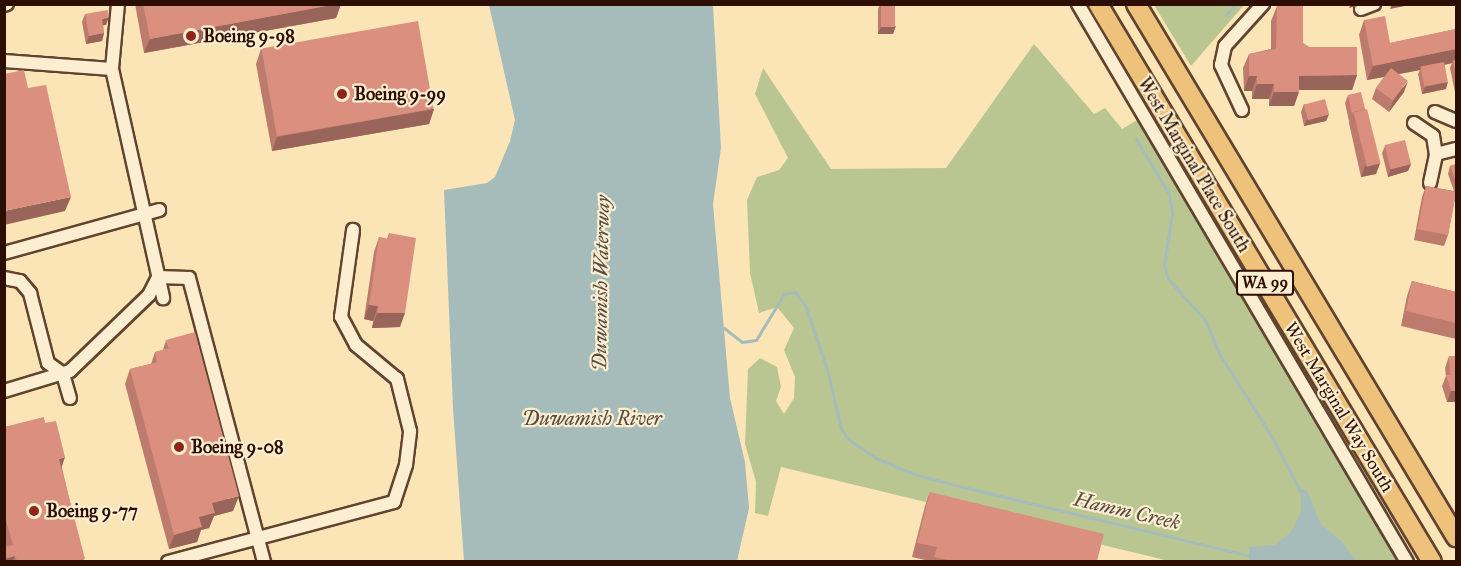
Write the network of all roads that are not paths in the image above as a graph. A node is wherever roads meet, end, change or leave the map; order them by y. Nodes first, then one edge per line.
1 (118, 4) edge
2 (1078, 4) edge
3 (1098, 4) edge
4 (1136, 4) edge
5 (1263, 4) edge
6 (1374, 4) edge
7 (1361, 9) dead end
8 (4, 61) edge
9 (112, 69) junction
10 (1242, 110) dead end
11 (1435, 112) dead end
12 (1456, 121) edge
13 (1414, 123) dead end
14 (1456, 149) edge
15 (1436, 154) junction
16 (1430, 183) dead end
17 (159, 210) dead end
18 (144, 214) junction
19 (353, 230) dead end
20 (4, 253) edge
21 (158, 277) junction
22 (4, 278) edge
23 (163, 298) dead end
24 (63, 374) junction
25 (4, 390) edge
26 (70, 398) dead end
27 (1456, 537) edge
28 (257, 538) junction
29 (168, 561) edge
30 (264, 561) edge
31 (1407, 561) edge
32 (1432, 561) edge

1 - 9 street
2 - 31 street, West Marginal Place South
3 - 32 highway, West Marginal Way South / WA 99
4 - 27 highway, West Marginal Way South / WA 99
5 - 10 street
6 - 7 street
8 - 9 street
9 - 18 street
11 - 12 street
13 - 15 street
14 - 15 street
15 - 16 street
17 - 18 street
18 - 20 street
18 - 21 street
19 - 28 street
21 - 23 street
21 - 24 street
21 - 28 street
22 - 24 street
24 - 25 street
24 - 26 street
28 - 29 street
28 - 30 street

